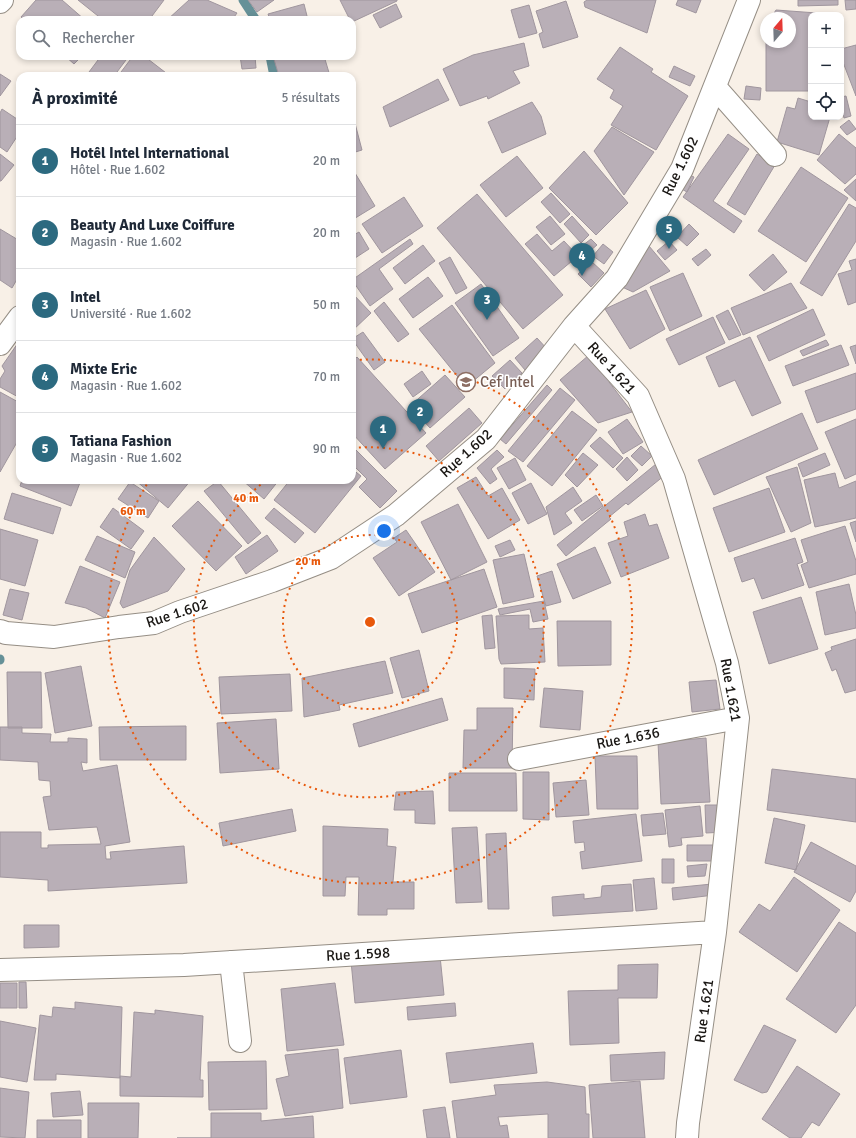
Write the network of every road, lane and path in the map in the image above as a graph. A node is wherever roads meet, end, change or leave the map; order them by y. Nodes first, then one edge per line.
1 (749, 0) edge
2 (715, 87) junction
3 (775, 154) dead end
4 (16, 322) edge
5 (574, 326) junction
6 (0, 344) edge
7 (0, 631) edge
8 (738, 718) junction
9 (519, 759) dead end
10 (715, 932) junction
11 (232, 962) junction
12 (0, 970) edge
13 (240, 1041) dead end
14 (687, 1138) edge

1 - 2 street, Rue 1.602
2 - 3 street
2 - 5 street, Rue 1.602
4 - 6 street
5 - 7 street, Rue 1.602
5 - 8 street, Rue 1.621
8 - 9 street, Rue 1.636
8 - 10 street, Rue 1.621
10 - 11 street, Rue 1.598
10 - 14 street, Rue 1.621
11 - 12 street, Rue 1.598
11 - 13 street

